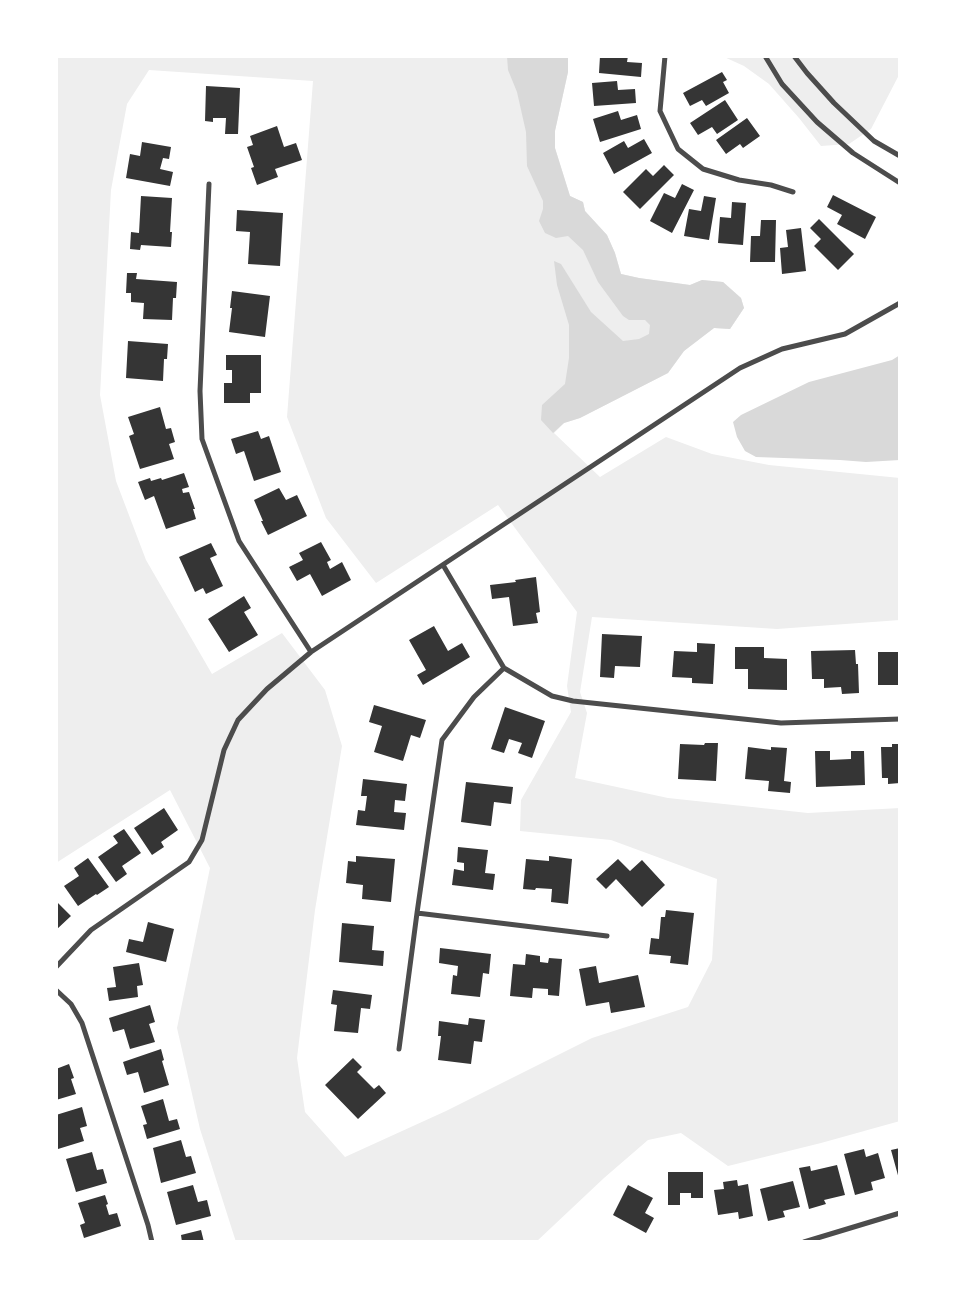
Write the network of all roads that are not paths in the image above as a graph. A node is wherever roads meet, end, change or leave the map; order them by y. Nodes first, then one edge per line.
1 (666, 56) edge
2 (765, 56) edge
3 (794, 56) edge
4 (900, 156) edge
5 (900, 183) edge
6 (209, 184) dead end
7 (793, 192) dead end
8 (900, 304) edge
9 (442, 565) junction
10 (311, 652) junction
11 (504, 668) junction
12 (900, 719) edge
13 (416, 913) junction
14 (607, 936) dead end
15 (56, 967) edge
16 (56, 990) edge
17 (399, 1049) dead end
18 (900, 1213) edge
19 (152, 1242) edge
20 (804, 1242) edge

1 - 7 street
2 - 5 street
3 - 4 street
6 - 10 street
8 - 9 street
9 - 10 street
9 - 11 street
10 - 15 street
11 - 12 street
11 - 13 street
13 - 14 street
13 - 17 street
16 - 19 street
18 - 20 street

